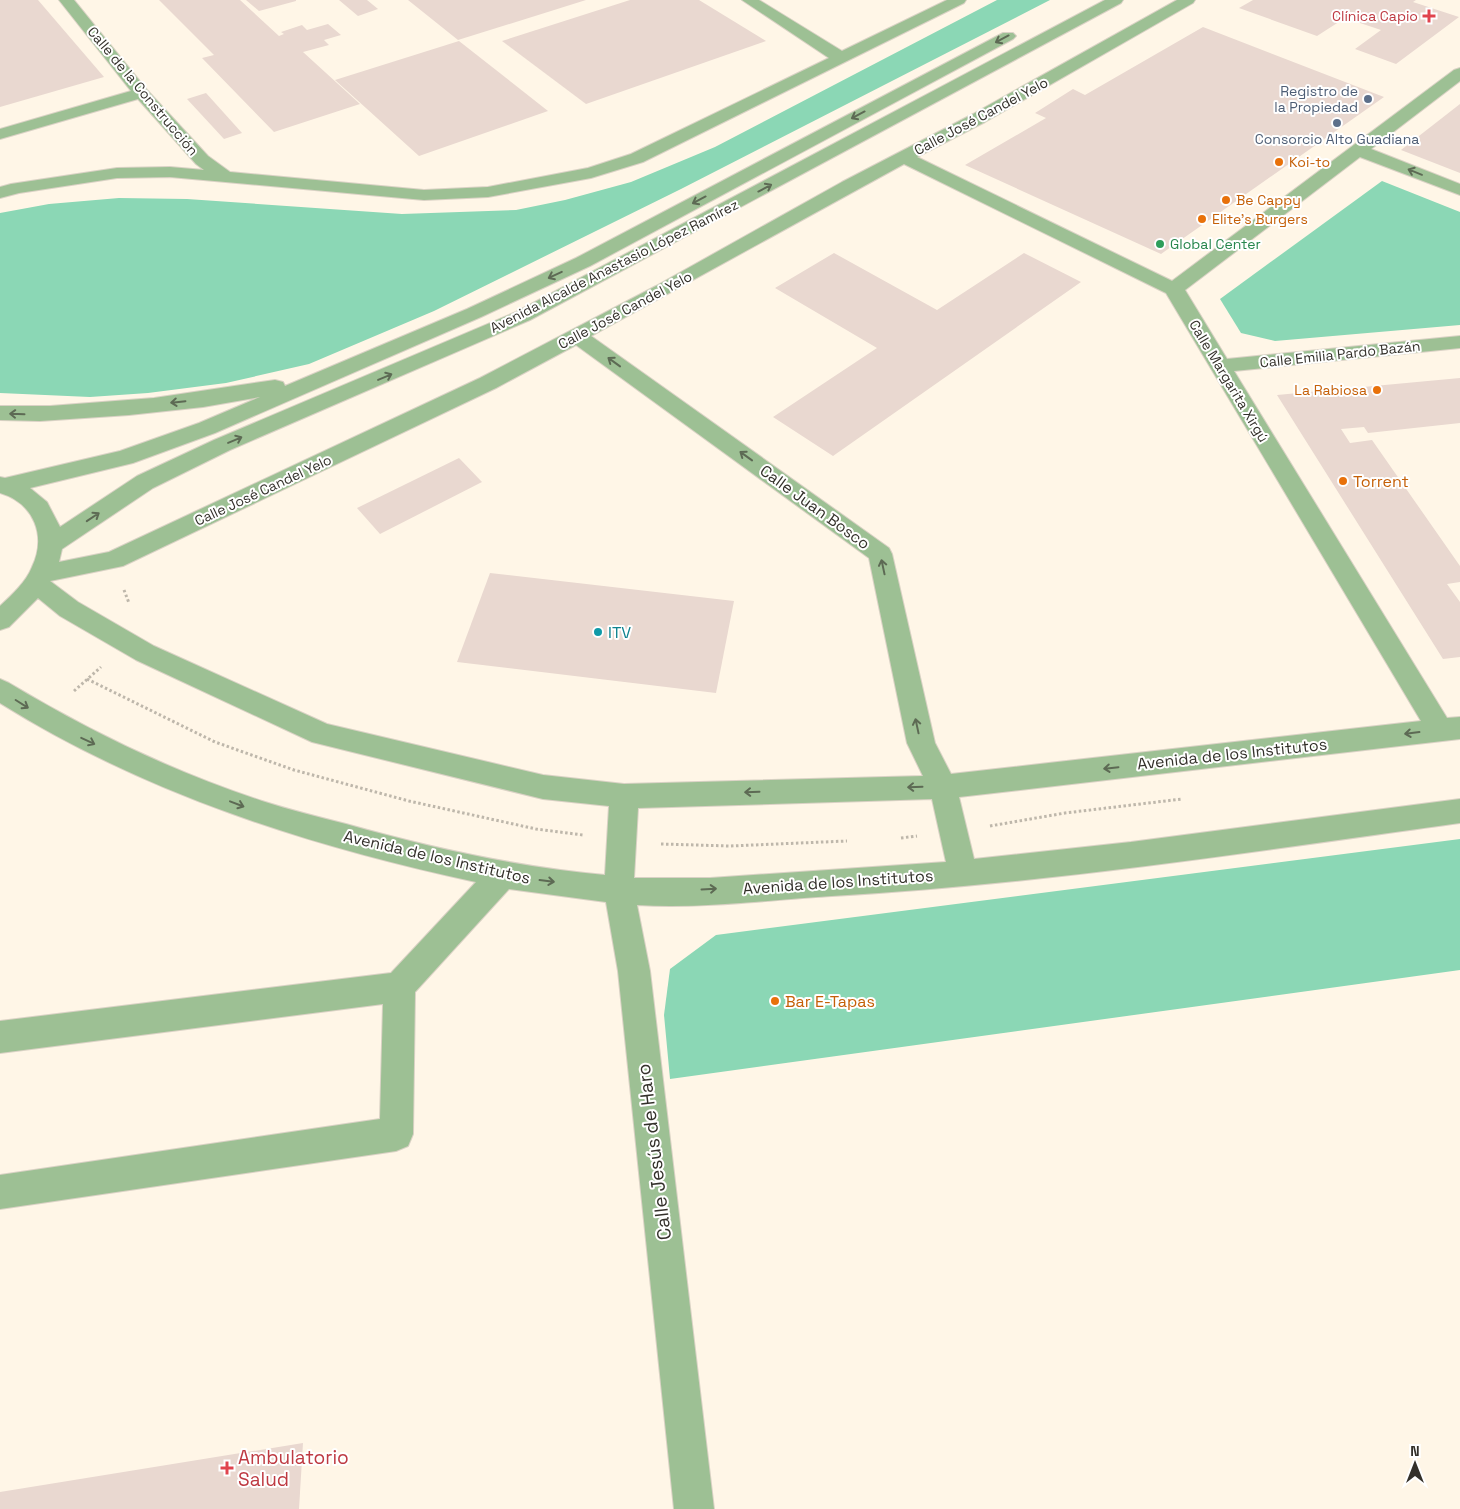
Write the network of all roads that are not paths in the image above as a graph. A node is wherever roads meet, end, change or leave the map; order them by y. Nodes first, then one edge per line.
1 (66, 0) edge
2 (749, 0) edge
3 (958, 0) edge
4 (1116, 0) edge
5 (1188, 0) edge
6 (1023, 28) dead end
7 (841, 58) junction
8 (1460, 73) edge
9 (141, 93) junction
10 (0, 134) edge
11 (1358, 150) junction
12 (904, 157) junction
13 (225, 177) junction
14 (1460, 190) edge
15 (0, 193) edge
16 (1174, 289) junction
17 (577, 336) junction
18 (1460, 342) edge
19 (1220, 366) junction
20 (346, 369) junction
21 (0, 413) edge
22 (3, 486) edge
23 (52, 544) junction
24 (39, 579) junction
25 (0, 620) edge
26 (0, 690) edge
27 (1450, 729) edge
28 (944, 787) junction
29 (624, 796) junction
30 (1460, 811) edge
31 (963, 873) junction
32 (502, 875) junction
33 (619, 890) junction
34 (399, 987) junction
35 (0, 1037) edge
36 (0, 1192) edge
37 (694, 1509) edge

1 - 9 street, Calle de la Construcción
2 - 7 street
3 - 7 street
23 -> 4 street, Avenida Alcalde Anastasio López Ramírez
5 - 12 street, Calle José Candel Yelo
6 -> 20 street, Avenida Alcalde Anastasio López Ramírez
7 - 13 street
8 - 11 street
9 - 10 street
9 - 13 street, Calle de la Construcción
14 -> 11 street
11 - 16 street
12 - 16 street
12 - 17 street, Calle José Candel Yelo
13 - 15 street
16 - 19 street, Calle Margarita Xirgú
17 - 24 street, Calle José Candel Yelo
28 -> 17 street, Calle Juan Bosco
18 - 19 street, Calle Emilia Pardo Bazán
19 - 27 street, Calle Margarita Xirgú
20 -> 21 street
20 - 22 street, Avenida Alcalde Anastasio López Ramírez
22 - 23 street
23 - 24 street
24 - 25 street
24 - 29 street, Avenida de los Institutos
26 -> 32 street, Avenida de los Institutos
27 -> 28 street, Avenida de los Institutos
28 -> 29 street, Avenida de los Institutos
28 - 31 street
29 - 33 street, Calle Jesús de Haro
30 - 31 street, Avenida de los Institutos
33 -> 31 street, Avenida de los Institutos
32 -> 33 street, Avenida de los Institutos
32 - 34 street
33 - 37 street, Calle Jesús de Haro
34 - 35 street
34 - 36 street

